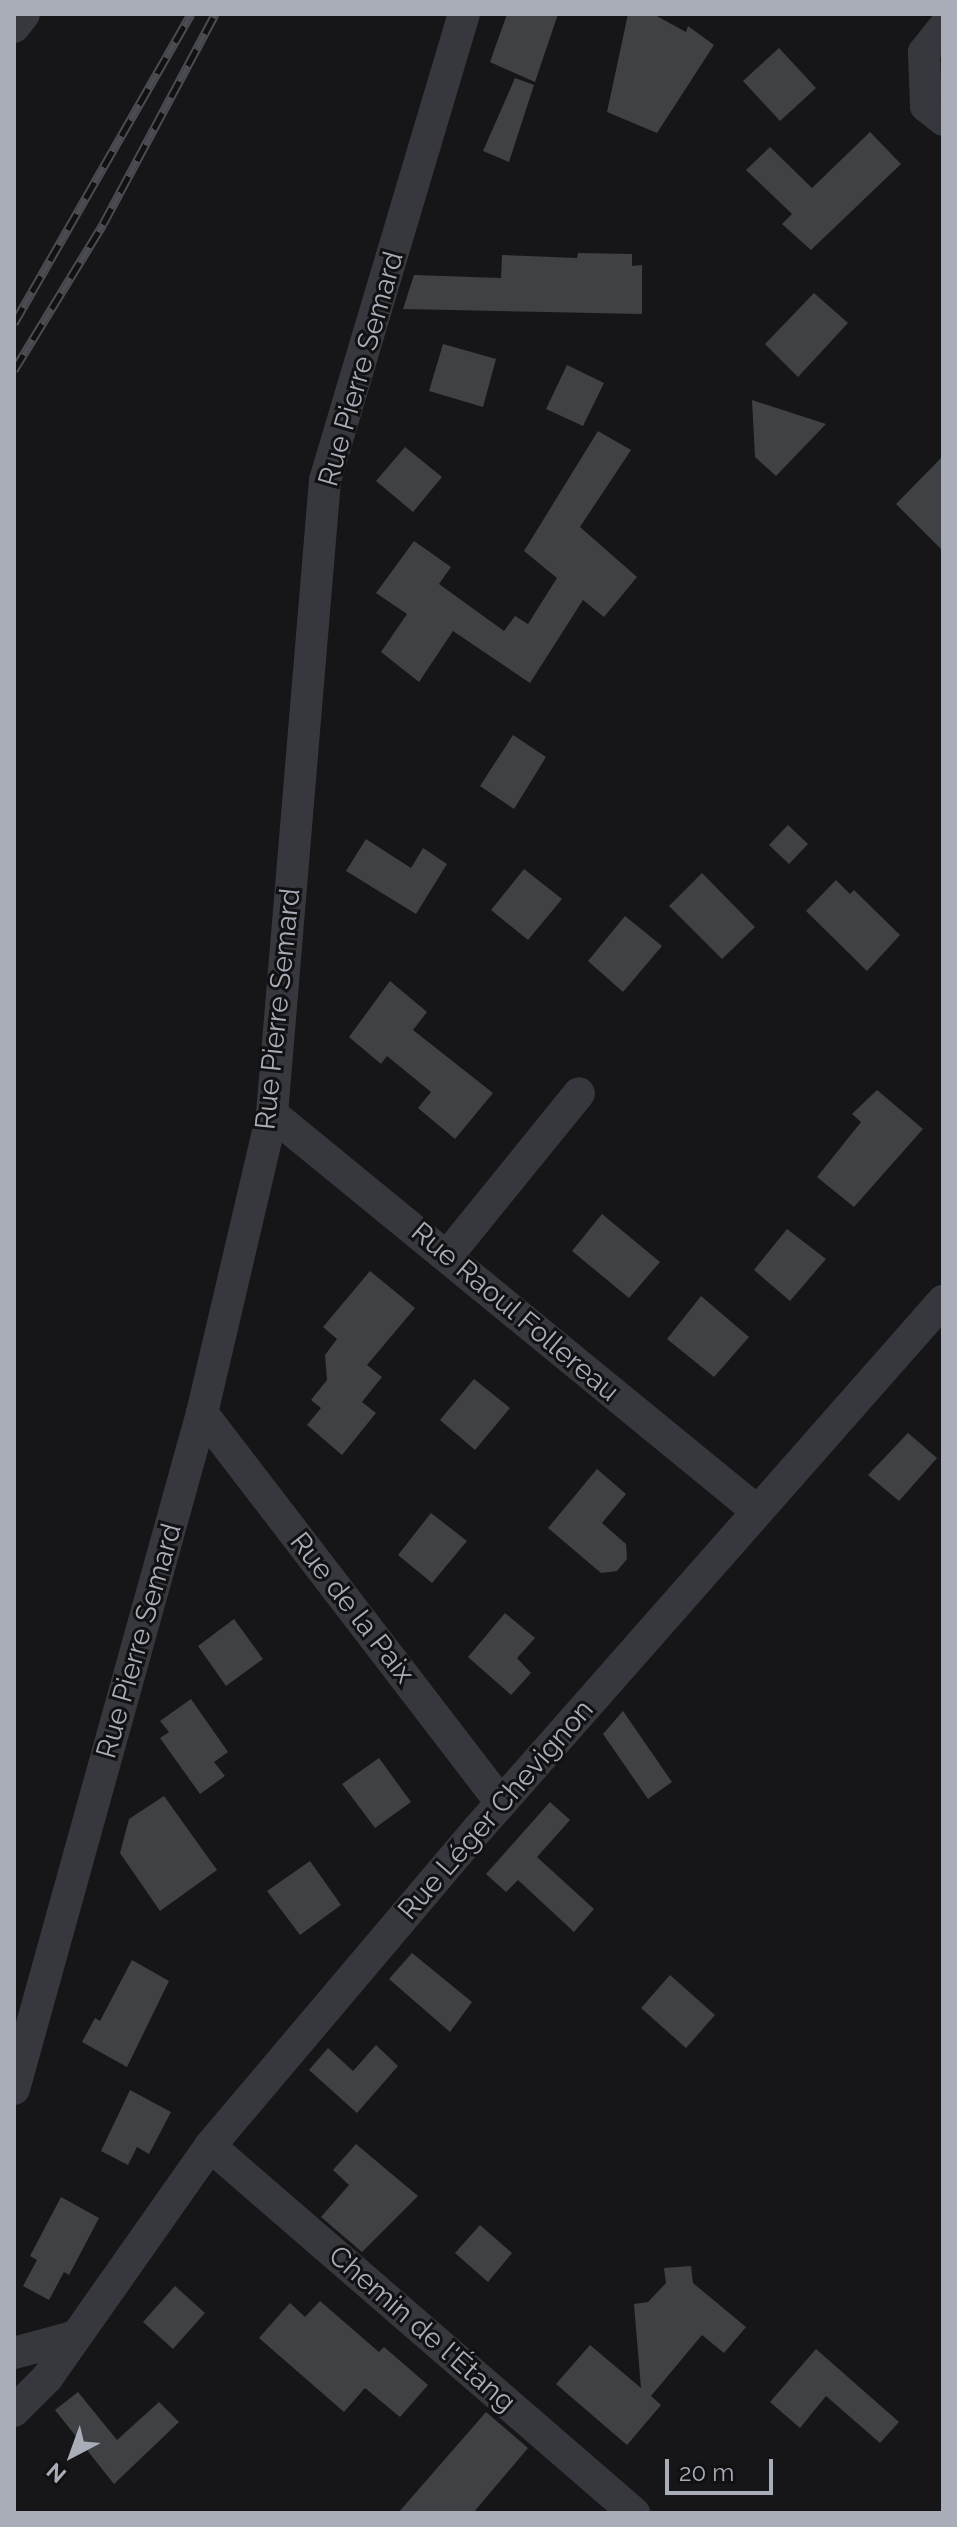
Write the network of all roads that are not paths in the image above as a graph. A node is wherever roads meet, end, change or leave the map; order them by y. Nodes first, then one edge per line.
1 (24, 14) edge
2 (464, 14) edge
3 (14, 27) edge
4 (943, 28) edge
5 (943, 120) edge
6 (579, 1093) dead end
7 (272, 1114) junction
8 (448, 1255) junction
9 (943, 1301) edge
10 (202, 1413) junction
11 (757, 1511) junction
12 (501, 1803) junction
13 (14, 2089) edge
14 (210, 2146) junction
15 (73, 2337) junction
16 (14, 2353) edge
17 (14, 2411) edge
18 (634, 2513) edge

1 - 3 street
2 - 7 street, Rue Pierre Semard
4 - 5 street
6 - 8 street
7 - 8 street, Rue Raoul Follereau
7 - 10 street, Rue Pierre Semard
8 - 11 street, Rue Raoul Follereau
9 - 11 street, Rue Léger Chevignon
10 - 12 street, Rue de la Paix
10 - 13 street, Rue Pierre Semard
11 - 12 street, Rue Léger Chevignon
12 - 14 street, Rue Léger Chevignon
14 - 15 street, Rue Léger Chevignon
14 - 18 street, Chemin de l'Étang
15 - 16 street
15 - 17 street, Rue Léger Chevignon

